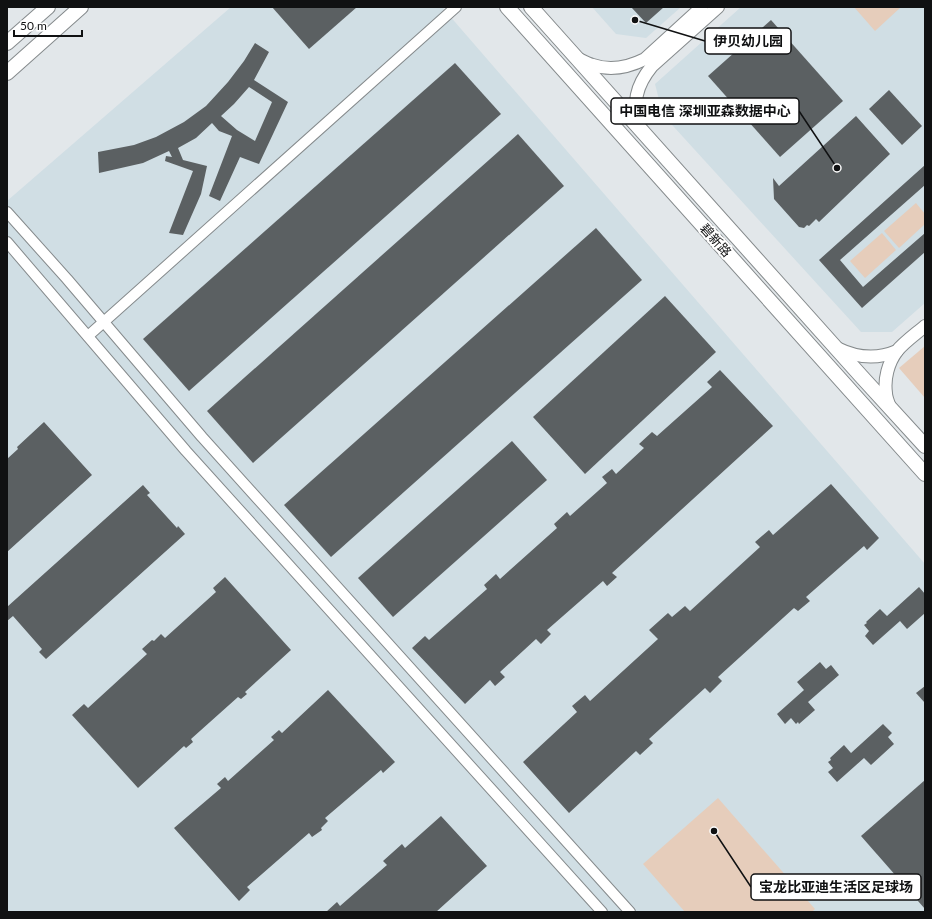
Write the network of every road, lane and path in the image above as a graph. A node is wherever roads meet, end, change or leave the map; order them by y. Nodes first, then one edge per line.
1 (48, 7) edge
2 (81, 7) edge
3 (456, 7) edge
4 (507, 7) edge
5 (531, 7) edge
6 (702, 7) edge
7 (718, 7) edge
8 (7, 43) edge
9 (577, 58) junction
10 (7, 73) edge
11 (639, 128) junction
12 (7, 212) edge
13 (7, 242) edge
14 (103, 322) junction
15 (925, 326) edge
16 (88, 336) junction
17 (835, 347) junction
18 (897, 351) junction
19 (890, 408) junction
20 (925, 446) edge
21 (925, 474) edge
22 (602, 912) edge
23 (630, 912) edge

1 - 8 main road
2 - 10 main road
3 - 14 street
4 - 21 main road, 碧新路
5 - 9 main road, 碧新路
6 - 9 street
7 - 11 street
9 - 11 main road, 碧新路
11 - 17 main road, 碧新路
12 - 14 street
13 - 16 street
14 - 16 street
14 - 23 street
15 - 18 street
16 - 22 street
17 - 18 street
17 - 19 main road, 碧新路
18 - 19 street
19 - 20 main road, 碧新路

